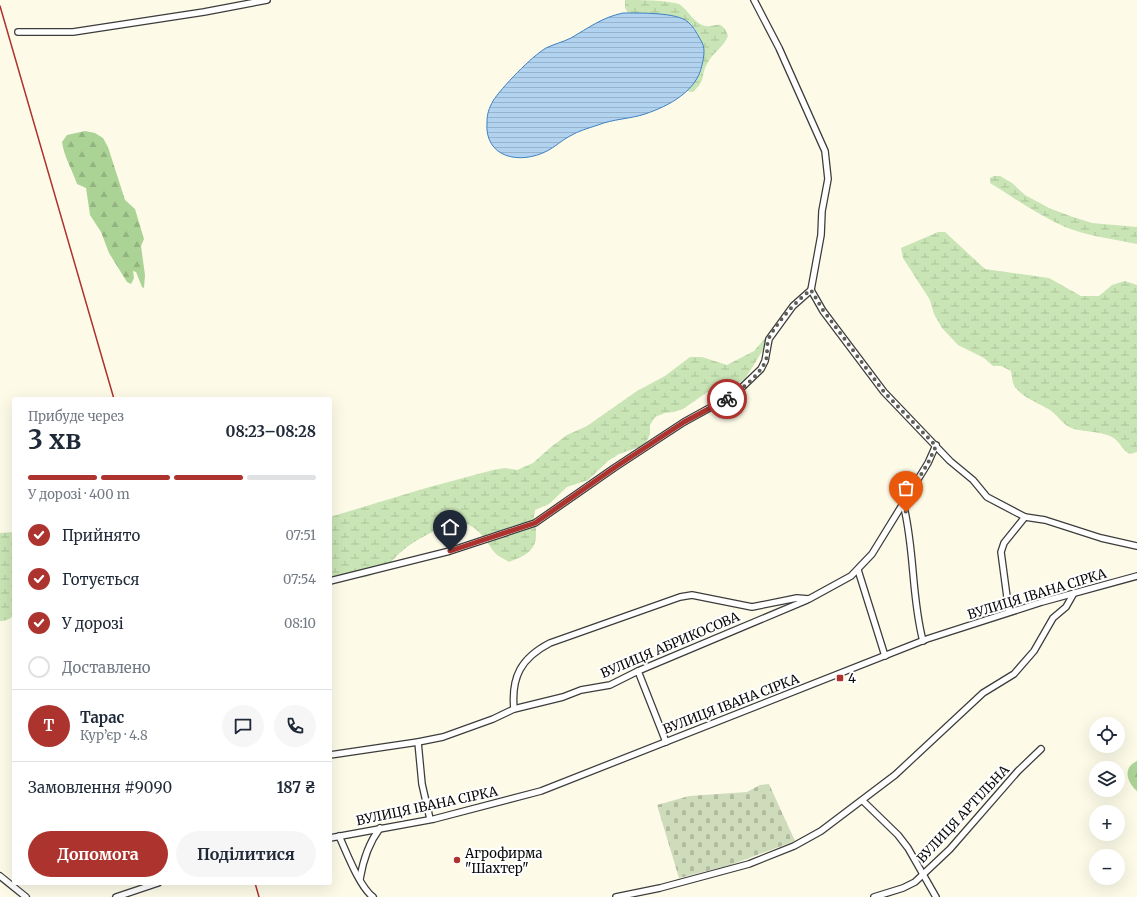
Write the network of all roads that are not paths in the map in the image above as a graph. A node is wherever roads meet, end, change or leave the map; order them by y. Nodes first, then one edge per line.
1 (267, 0) edge
2 (754, 0) edge
3 (18, 32) dead end
4 (811, 290) junction
5 (936, 446) junction
6 (903, 504) junction
7 (1025, 517) junction
8 (1137, 546) edge
9 (858, 570) junction
10 (1137, 576) edge
11 (332, 580) edge
12 (1074, 593) junction
13 (809, 599) junction
14 (1009, 612) junction
15 (923, 641) junction
16 (885, 656) junction
17 (638, 671) junction
18 (514, 709) junction
19 (418, 742) junction
20 (666, 742) junction
21 (1041, 749) dead end
22 (332, 755) edge
23 (863, 801) junction
24 (430, 819) junction
25 (380, 828) junction
26 (339, 836) junction
27 (332, 838) edge
28 (922, 875) junction
29 (0, 876) edge
30 (360, 880) junction
31 (146, 885) edge
32 (26, 897) edge
33 (116, 897) edge
34 (373, 897) edge
35 (616, 897) edge
36 (874, 897) edge
37 (936, 897) edge

1 - 3 street
2 - 4 street
4 - 5 street
4 - 11 street
5 - 6 street, ВУЛИЦЯ АБРИКОСОВА
5 - 7 street
6 - 9 street, ВУЛИЦЯ АБРИКОСОВА
6 - 15 street
7 - 8 street
7 - 14 street
9 - 13 street, ВУЛИЦЯ АБРИКОСОВА
9 - 16 street
10 - 12 street, ВУЛИЦЯ ІВАНА СІРКА
12 - 14 street, ВУЛИЦЯ ІВАНА СІРКА
12 - 23 street
13 - 17 street, ВУЛИЦЯ АБРИКОСОВА
13 - 18 street, ВУЛИЦЯ АБРИКОСОВА
14 - 15 street, ВУЛИЦЯ ІВАНА СІРКА
15 - 16 street, ВУЛИЦЯ ІВАНА СІРКА
16 - 20 street, ВУЛИЦЯ ІВАНА СІРКА
17 - 18 street, ВУЛИЦЯ АБРИКОСОВА
17 - 20 street
18 - 19 street, ВУЛИЦЯ АБРИКОСОВА
19 - 22 street, ВУЛИЦЯ АБРИКОСОВА
19 - 24 street
20 - 24 street, ВУЛИЦЯ ІВАНА СІРКА
21 - 28 street, ВУЛИЦЯ АРТІЛЬНА
23 - 28 street
23 - 35 street
24 - 25 street, ВУЛИЦЯ ІВАНА СІРКА
25 - 26 street, ВУЛИЦЯ ІВАНА СІРКА
25 - 30 street
26 - 27 street, ВУЛИЦЯ ІВАНА СІРКА
26 - 30 street
28 - 36 street, ВУЛИЦЯ АРТІЛЬНА
28 - 37 street
29 - 32 street
30 - 34 street
31 - 33 street

